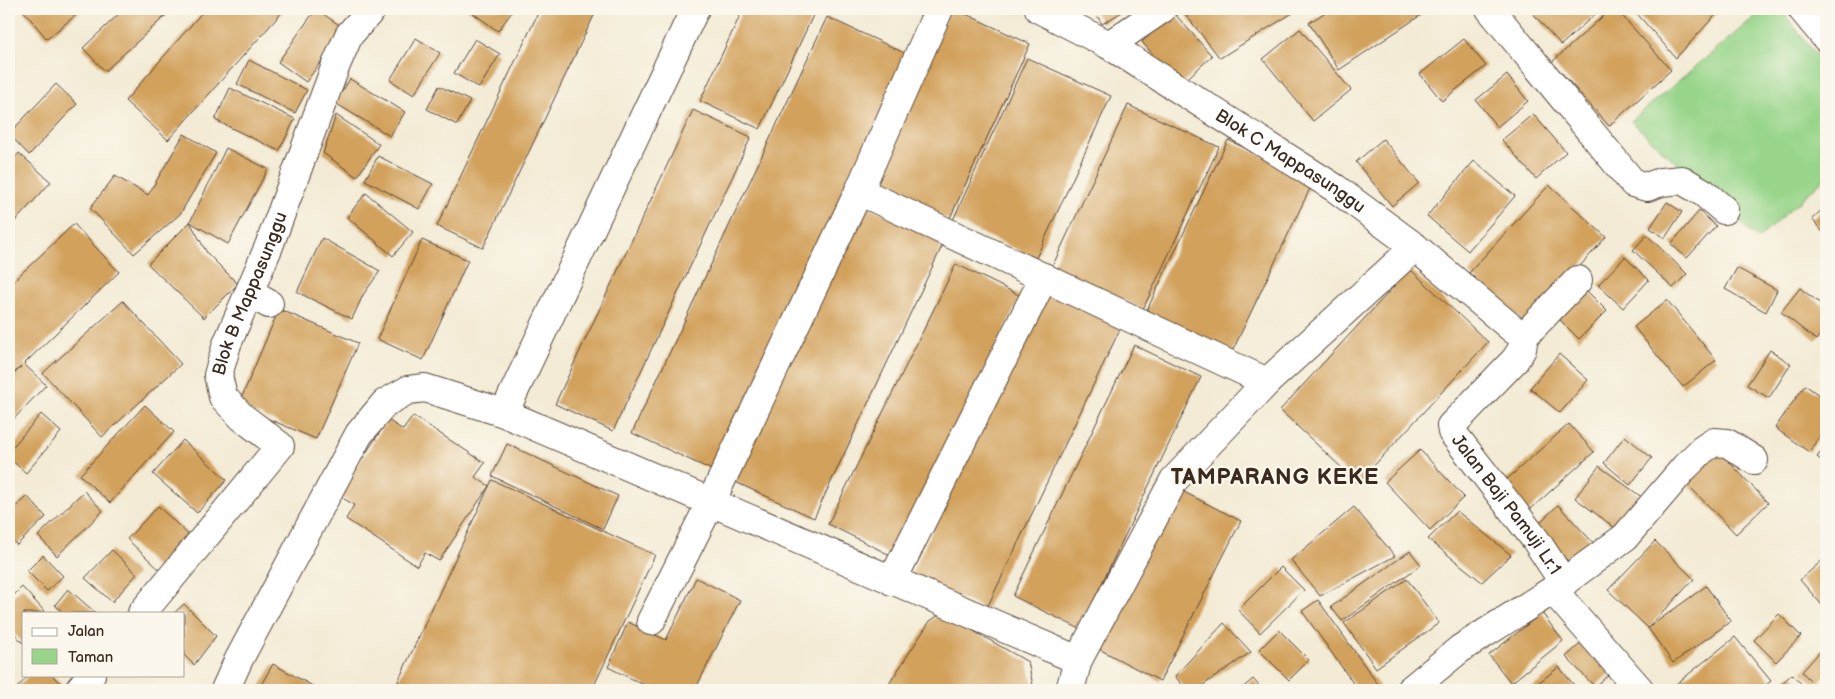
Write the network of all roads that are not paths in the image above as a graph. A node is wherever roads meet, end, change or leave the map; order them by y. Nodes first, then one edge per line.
1 (372, 9) edge
2 (695, 9) edge
3 (939, 9) edge
4 (1039, 9) edge
5 (1162, 9) edge
6 (1490, 9) edge
7 (1802, 9) edge
8 (1826, 38) edge
9 (1109, 45) junction
10 (859, 192) junction
11 (1724, 210) dead end
12 (1415, 247) junction
13 (1044, 277) junction
14 (1578, 280) dead end
15 (1524, 336) junction
16 (1267, 382) junction
17 (504, 413) junction
18 (1754, 460) dead end
19 (711, 502) junction
20 (892, 581) junction
21 (1558, 586) junction
22 (143, 612) edge
23 (651, 621) dead end
24 (1078, 660) junction
25 (90, 676) edge
26 (79, 690) edge
27 (225, 690) edge
28 (1070, 690) edge
29 (1410, 690) edge
30 (1640, 690) edge

1 - 22 street, Blok B Mappasunggu
2 - 17 street
3 - 10 street
4 - 9 street, Blok C Mappasunggu
5 - 9 street
6 - 11 street
7 - 8 street
9 - 12 street, Blok C Mappasunggu
10 - 13 street
10 - 19 street
12 - 15 street, Blok C Mappasunggu
12 - 16 street
13 - 16 street
13 - 20 street
14 - 15 street
15 - 21 street, Jalan Baji Pamuji Lr.1
16 - 24 street
17 - 19 street
17 - 27 street
18 - 21 street
19 - 20 street
19 - 23 street
20 - 24 street
21 - 29 street
21 - 30 street
24 - 28 street
25 - 26 street

